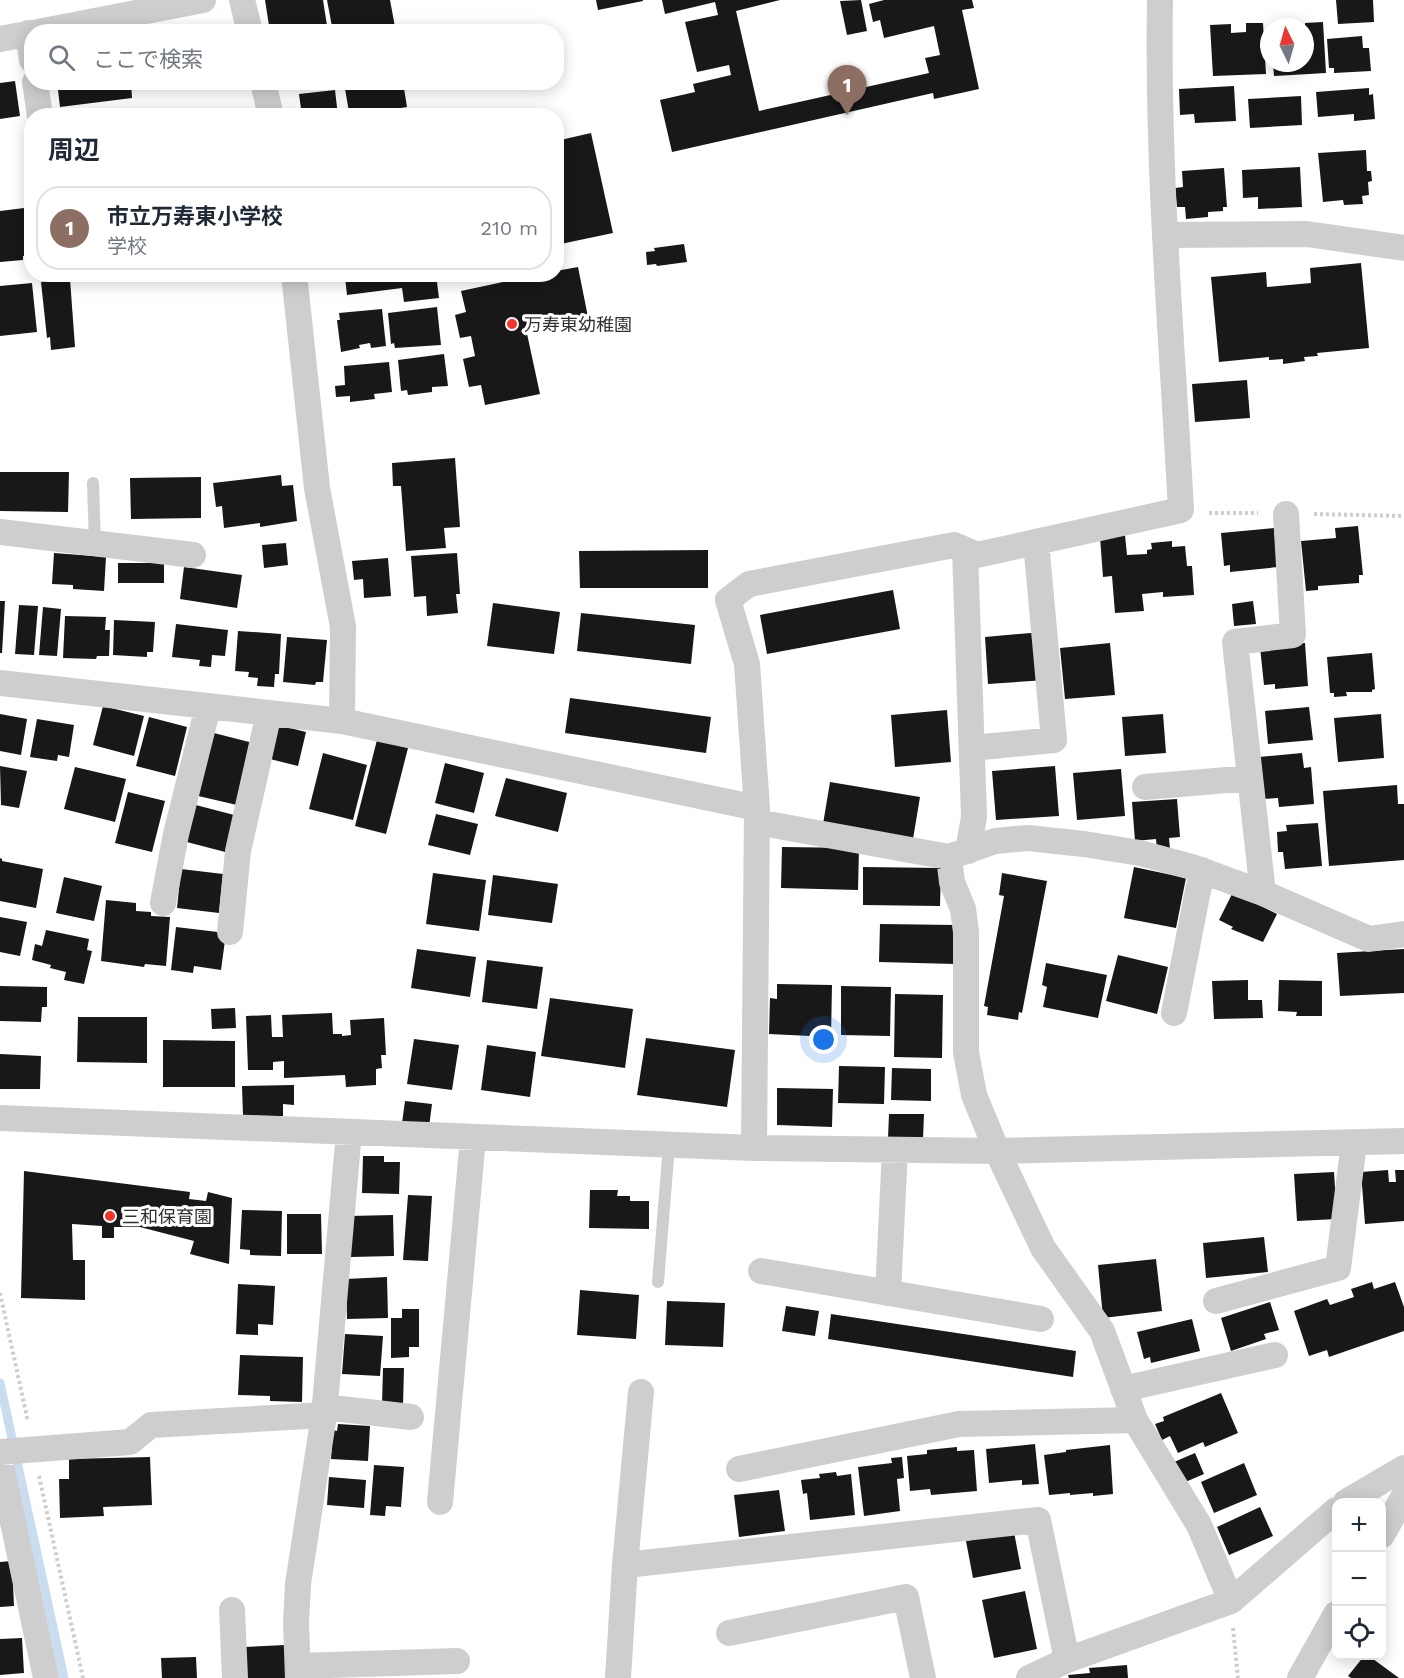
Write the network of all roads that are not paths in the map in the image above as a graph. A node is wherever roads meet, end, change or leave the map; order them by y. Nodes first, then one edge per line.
1 (203, 0) edge
2 (242, 0) edge
3 (1160, 0) edge
4 (79, 24) edge
5 (248, 24) edge
6 (24, 34) edge
7 (0, 39) edge
8 (36, 90) edge
9 (265, 90) edge
10 (39, 108) edge
11 (269, 108) edge
12 (1166, 235) junction
13 (1404, 248) edge
14 (295, 282) edge
15 (93, 483) dead end
16 (1286, 514) dead end
17 (0, 532) edge
18 (1036, 542) junction
19 (94, 543) junction
20 (965, 550) junction
21 (193, 555) dead end
22 (0, 683) edge
23 (208, 707) junction
24 (269, 713) junction
25 (342, 722) junction
26 (972, 748) junction
27 (1250, 778) junction
28 (1144, 788) dead end
29 (757, 815) junction
30 (958, 854) junction
31 (1202, 870) junction
32 (1263, 894) junction
33 (163, 903) dead end
34 (230, 932) dead end
35 (1404, 934) edge
36 (1174, 1013) dead end
37 (0, 1118) edge
38 (349, 1132) junction
39 (473, 1138) junction
40 (1404, 1141) edge
41 (1354, 1143) junction
42 (669, 1145) junction
43 (754, 1148) junction
44 (895, 1150) junction
45 (997, 1151) junction
46 (761, 1271) dead end
47 (658, 1282) dead end
48 (888, 1293) junction
49 (1216, 1301) dead end
50 (1041, 1319) dead end
51 (1275, 1355) dead end
52 (1123, 1389) junction
53 (641, 1392) dead end
54 (324, 1411) junction
55 (411, 1418) dead end
56 (1135, 1420) junction
57 (13, 1453) edge
58 (1404, 1468) edge
59 (739, 1469) dead end
60 (1404, 1496) edge
61 (1354, 1498) edge
62 (440, 1502) dead end
63 (1332, 1513) edge
64 (1386, 1528) edge
65 (625, 1565) junction
66 (1230, 1601) junction
67 (232, 1610) dead end
68 (1332, 1621) edge
69 (729, 1633) dead end
70 (1067, 1660) junction
71 (457, 1661) dead end
72 (298, 1672) edge
73 (46, 1678) edge
74 (235, 1678) edge
75 (618, 1678) edge
76 (923, 1678) edge
77 (1029, 1678) edge
78 (1300, 1678) edge

1 - 4 street
2 - 5 street
3 - 12 street
6 - 7 street
8 - 10 street
9 - 11 street
12 - 13 street
12 - 18 street
14 - 25 street
15 - 19 lane
16 - 27 street
17 - 19 street
18 - 20 street
18 - 26 street
19 - 21 street
20 - 26 street
20 - 29 street
22 - 23 street
23 - 24 street
23 - 33 street
24 - 25 street
24 - 34 street
25 - 29 street
26 - 30 street
27 - 28 street
27 - 32 street
29 - 30 street
29 - 43 street
30 - 31 street
30 - 45 street
31 - 32 street
31 - 36 street
32 - 35 street
37 - 38 street
38 - 39 street
38 - 54 street
39 - 42 street
39 - 62 street
40 - 41 street
41 - 45 street
41 - 49 street
42 - 43 street
42 - 47 lane
43 - 44 street
44 - 45 street
44 - 48 street
45 - 52 street
46 - 48 street
48 - 50 street
51 - 52 street
52 - 56 street
53 - 65 street
54 - 55 street
54 - 57 street
54 - 72 street
56 - 59 street
56 - 66 street
57 - 73 street
58 - 61 street
60 - 64 street
63 - 66 street
65 - 70 street
65 - 75 street
66 - 70 street
67 - 74 street
68 - 78 street
69 - 76 street
70 - 77 street
71 - 72 street

